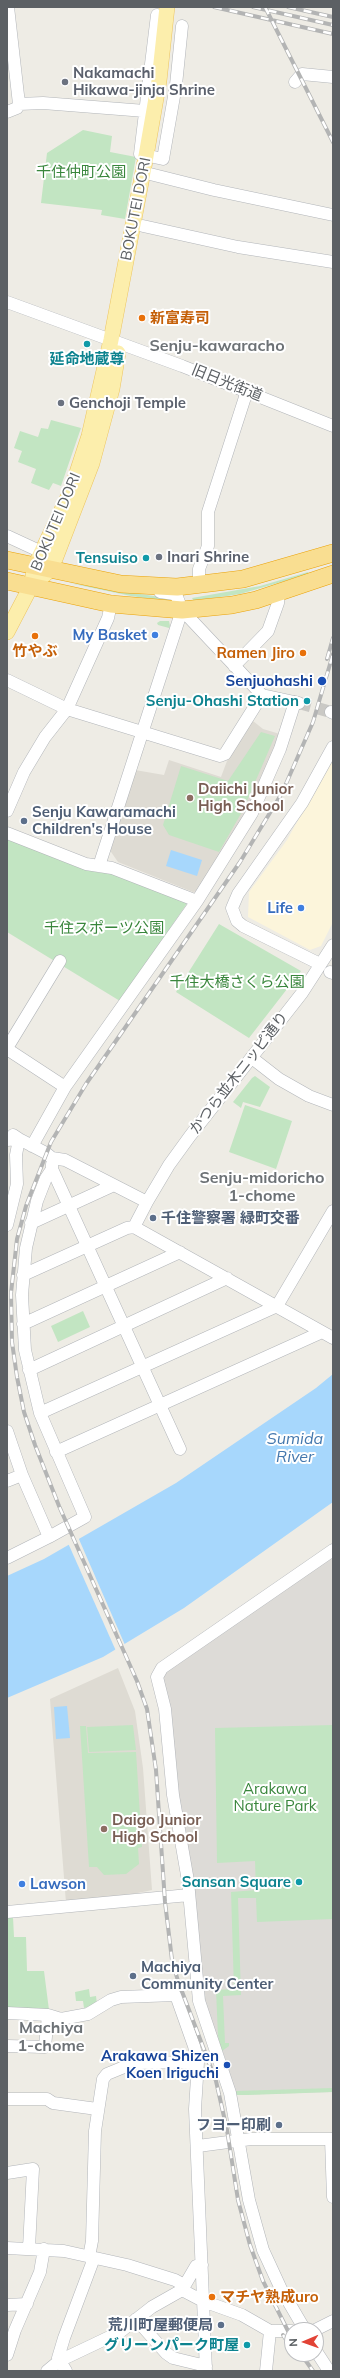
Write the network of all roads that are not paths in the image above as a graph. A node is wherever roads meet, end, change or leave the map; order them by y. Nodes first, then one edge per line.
1 (8, 7) edge
2 (175, 7) edge
3 (162, 11) edge
4 (182, 26) dead end
5 (333, 77) edge
6 (295, 82) dead end
7 (19, 104) junction
8 (145, 111) junction
9 (7, 112) edge
10 (151, 156) junction
11 (148, 173) junction
12 (333, 216) edge
13 (143, 226) junction
14 (333, 262) edge
15 (7, 302) edge
16 (116, 342) junction
17 (247, 391) junction
18 (333, 426) edge
19 (7, 536) edge
20 (333, 553) edge
21 (7, 560) edge
22 (45, 562) junction
23 (333, 574) edge
24 (7, 581) edge
25 (199, 585) junction
26 (31, 586) junction
27 (131, 586) junction
28 (279, 593) junction
29 (111, 604) junction
30 (182, 610) junction
31 (7, 632) edge
32 (234, 666) junction
33 (7, 680) edge
34 (262, 695) junction
35 (67, 709) junction
36 (142, 732) junction
37 (333, 747) edge
38 (7, 811) edge
39 (7, 833) edge
40 (99, 866) junction
41 (197, 901) junction
42 (333, 945) edge
43 (60, 961) dead end
44 (320, 964) junction
45 (7, 1048) edge
46 (252, 1058) junction
47 (65, 1087) junction
48 (333, 1105) edge
49 (7, 1131) edge
50 (13, 1139) edge
51 (32, 1146) junction
52 (52, 1163) junction
53 (114, 1185) junction
54 (147, 1202) junction
55 (69, 1206) junction
56 (333, 1211) edge
57 (31, 1223) junction
58 (7, 1225) edge
59 (134, 1227) junction
60 (87, 1246) junction
61 (180, 1252) junction
62 (23, 1275) junction
63 (227, 1278) junction
64 (106, 1286) junction
65 (277, 1306) junction
66 (23, 1324) junction
67 (124, 1326) junction
68 (322, 1332) junction
69 (333, 1338) edge
70 (143, 1367) junction
71 (29, 1370) junction
72 (161, 1406) junction
73 (40, 1413) junction
74 (7, 1431) edge
75 (180, 1449) dead end
76 (56, 1452) junction
77 (22, 1475) junction
78 (7, 1481) edge
79 (49, 1537) junction
80 (333, 1550) edge
81 (7, 1558) edge
82 (189, 1895) junction
83 (7, 1912) edge
84 (198, 1992) junction
85 (177, 1998) junction
86 (7, 2013) edge
87 (48, 2015) junction
88 (7, 2046) edge
89 (198, 2062) junction
90 (7, 2099) edge
91 (97, 2109) junction
92 (332, 2139) edge
93 (239, 2140) junction
94 (198, 2146) junction
95 (332, 2170) edge
96 (7, 2173) edge
97 (333, 2197) edge
98 (7, 2248) edge
99 (29, 2248) junction
100 (44, 2249) junction
101 (92, 2258) junction
102 (202, 2265) junction
103 (183, 2287) junction
104 (203, 2301) junction
105 (27, 2304) junction
106 (7, 2305) edge
107 (136, 2319) junction
108 (333, 2321) edge
109 (300, 2322) edge
110 (324, 2326) edge
111 (270, 2331) junction
112 (284, 2331) edge
113 (7, 2355) edge
114 (323, 2362) edge
115 (63, 2366) edge
116 (206, 2368) edge
117 (47, 2371) edge
118 (266, 2371) edge
119 (329, 2371) edge

1 - 7 street
2 - 10 main road, BOKUTEI DORI
3 - 8 street
3 - 10 main road, BOKUTEI DORI
4 - 10 street
5 - 6 street
7 - 8 street
7 - 9 street
8 - 10 street
10 - 11 main road, BOKUTEI DORI
11 - 12 street
11 - 13 main road, BOKUTEI DORI
11 - 16 main road, BOKUTEI DORI
13 - 14 street
13 - 16 main road, BOKUTEI DORI
15 - 16 street, 旧日光街道
16 - 17 street, 旧日光街道
16 - 22 main road, BOKUTEI DORI
17 - 18 street, 旧日光街道
17 - 25 street
19 - 22 street
20 - 25 highway
21 - 22 highway
22 - 26 main road, BOKUTEI DORI
22 - 27 highway
23 - 28 highway
24 - 26 highway
25 - 27 highway
26 - 29 highway
26 - 31 main road, BOKUTEI DORI
27 - 30 street
28 - 30 highway
28 - 32 street
29 - 30 highway
29 - 35 street
30 - 32 street
30 - 36 street
32 - 34 street
33 - 35 street
34 - 36 street
34 - 41 street
35 - 36 street
35 - 38 street
36 - 40 street
37 - 44 street
39 - 40 street
40 - 41 street
41 - 47 street
42 - 44 street, かつら並木ニッピ通り
43 - 45 street
44 - 46 street, かつら並木ニッピ通り
45 - 47 street
46 - 48 street
46 - 54 street, かつら並木ニッピ通り
47 - 51 street
49 - 50 street
50 - 51 street
50 - 58 street
51 - 52 street
52 - 53 street
52 - 55 street
52 - 57 street
53 - 54 street
53 - 55 street
54 - 59 street, かつら並木ニッピ通り
55 - 57 street
55 - 60 street
56 - 65 street
57 - 62 street
59 - 60 street
59 - 61 street
60 - 62 street
60 - 64 street
61 - 63 street
61 - 64 street
62 - 66 street
63 - 65 street
63 - 67 street
64 - 66 street
64 - 67 street
65 - 68 street
65 - 70 street
66 - 71 street
67 - 70 street
67 - 71 street
68 - 69 street
68 - 72 street
70 - 72 street
70 - 73 street
71 - 73 street
72 - 75 street
72 - 76 street
73 - 76 street
74 - 77 street
76 - 79 street
77 - 78 street
77 - 79 street
79 - 81 street
80 - 82 street
82 - 83 street
82 - 84 street
84 - 85 street
84 - 93 street
85 - 87 street
85 - 89 street
86 - 87 street
87 - 88 street
89 - 91 street
89 - 94 street
90 - 91 street
91 - 101 street
92 - 93 street
92 - 95 street
93 - 94 street
93 - 109 street
94 - 102 street
95 - 97 street
96 - 99 street
98 - 99 street
99 - 100 street
100 - 101 street
100 - 105 street
101 - 103 street
101 - 115 street
102 - 103 street
102 - 104 street
103 - 104 street
103 - 107 street
104 - 111 street
104 - 116 street
105 - 106 street
105 - 113 street
107 - 115 street
107 - 116 street
108 - 110 street
111 - 112 street
111 - 118 street
114 - 119 street
115 - 117 street

